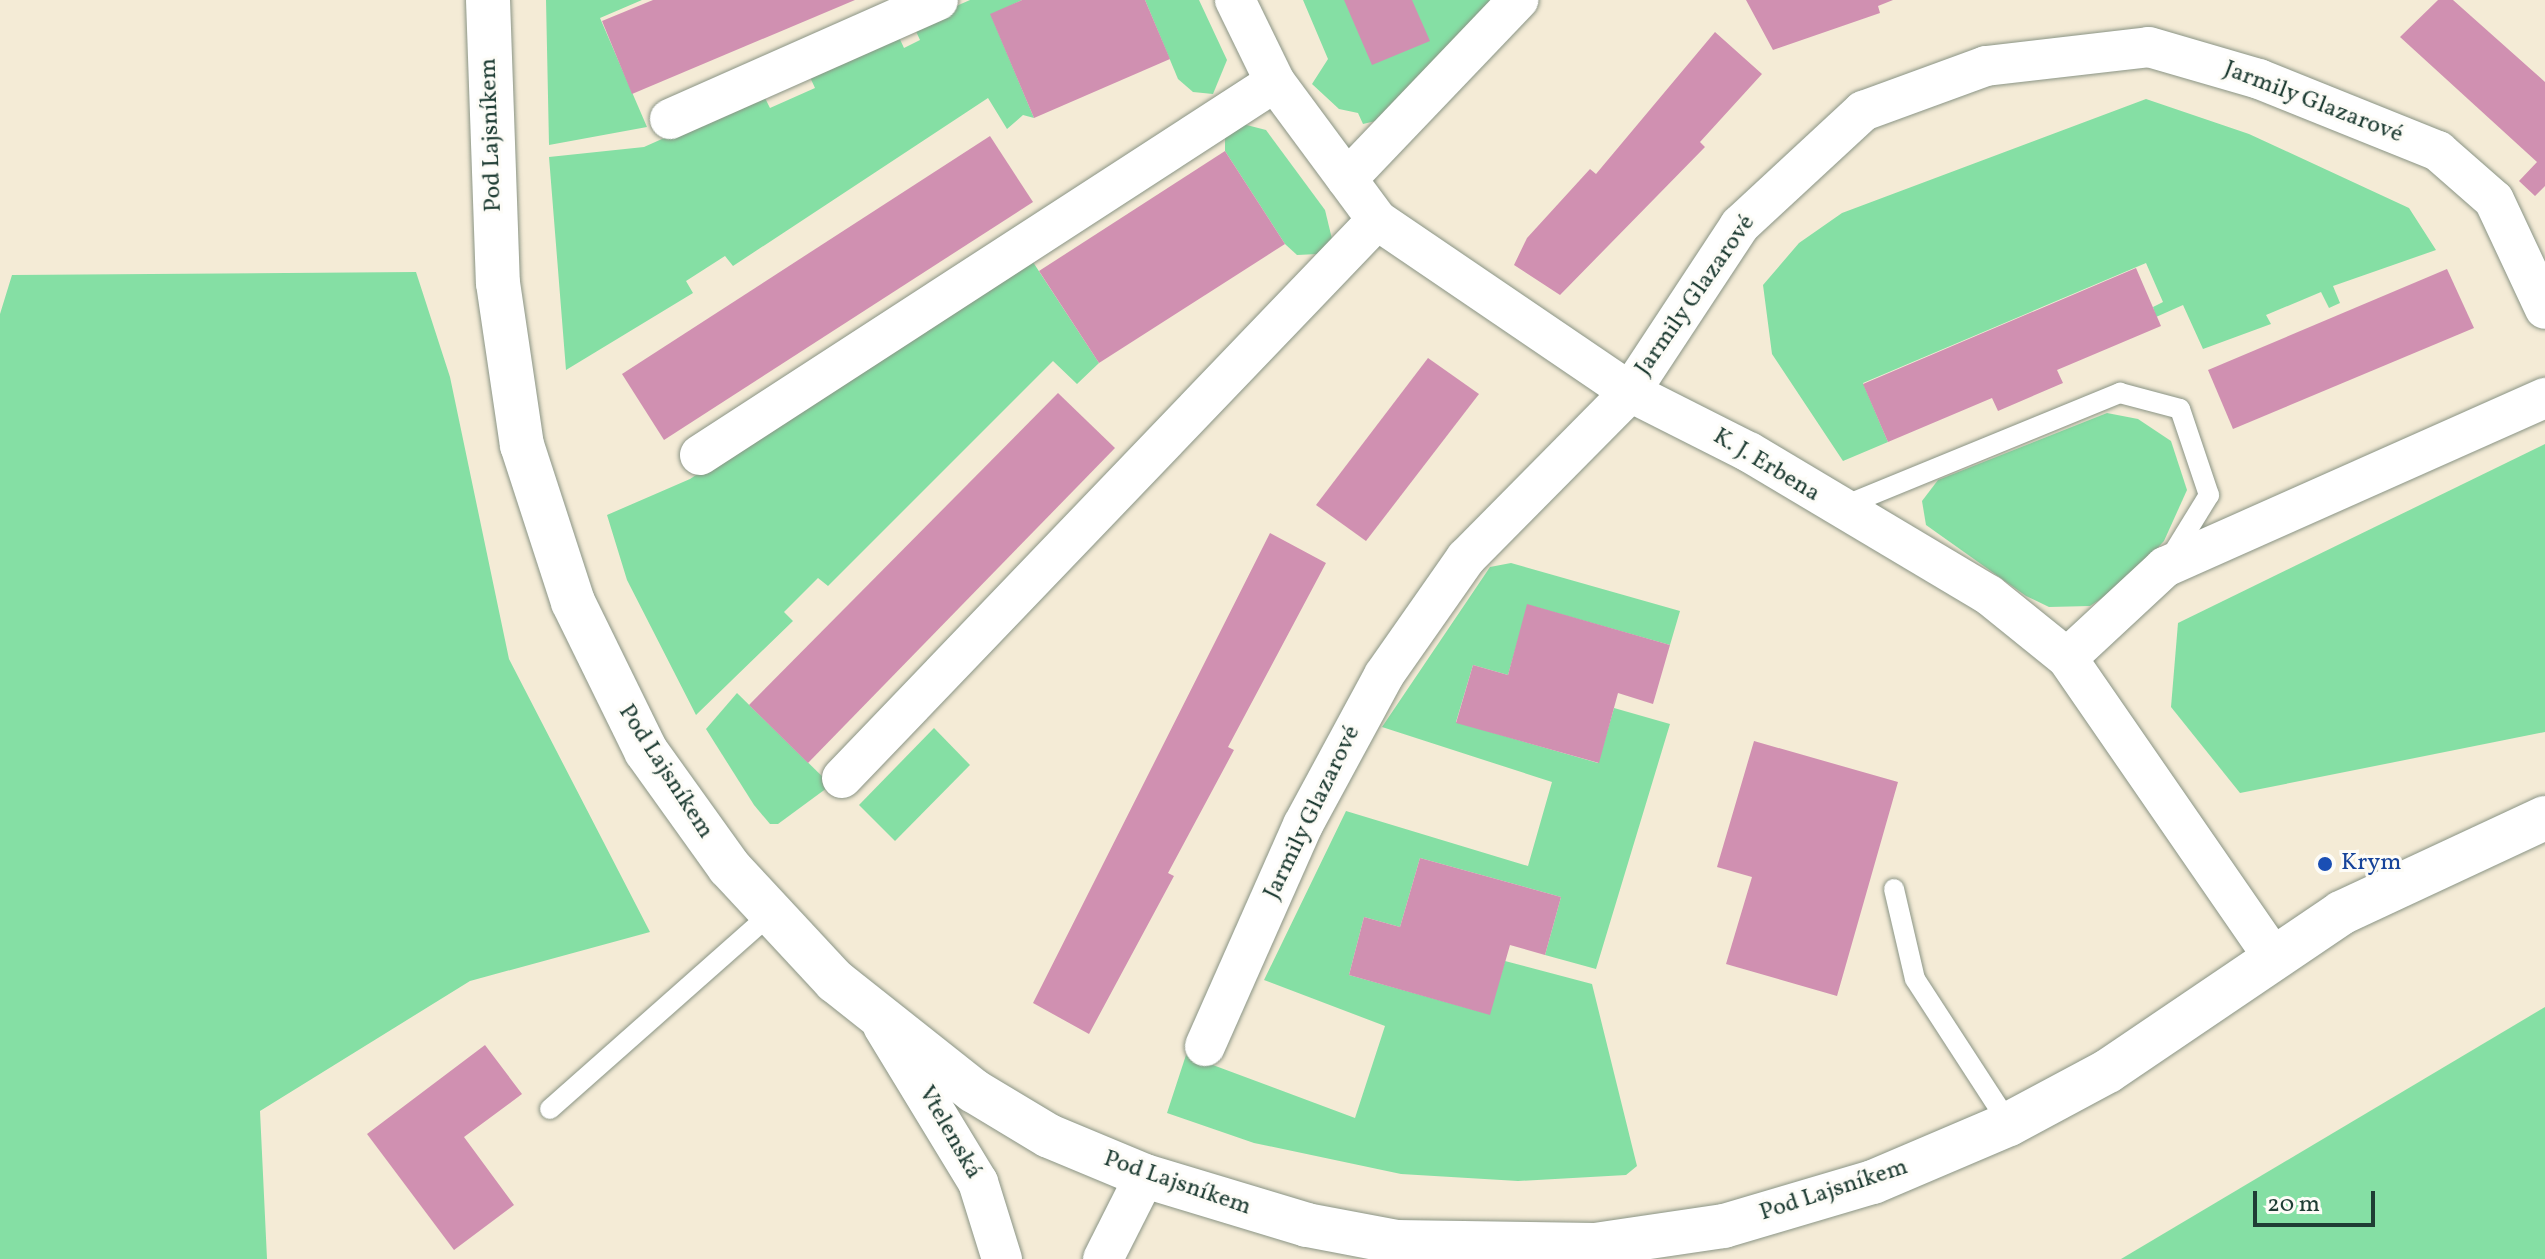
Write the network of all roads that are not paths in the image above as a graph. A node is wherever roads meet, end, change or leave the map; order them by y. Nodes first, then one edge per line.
1 (488, 0) edge
2 (938, 0) edge
3 (1235, 0) edge
4 (1518, 0) edge
5 (1275, 82) junction
6 (670, 119) dead end
7 (1347, 179) junction
8 (1377, 220) junction
9 (2545, 309) edge
10 (1630, 392) junction
11 (2545, 398) edge
12 (700, 455) dead end
13 (1837, 509) junction
14 (2165, 567) junction
15 (2067, 658) junction
16 (842, 778) dead end
17 (2545, 818) edge
18 (1894, 889) dead end
19 (769, 915) junction
20 (2274, 958) junction
21 (877, 1016) junction
22 (1205, 1046) dead end
23 (550, 1109) dead end
24 (2009, 1124) junction
25 (1145, 1176) junction
26 (1002, 1259) edge
27 (1103, 1259) edge

1 - 19 street, Pod Lajsníkem
2 - 6 street
3 - 5 street, K. J. Erbena
4 - 7 street
5 - 7 street, K. J. Erbena
5 - 12 street
7 - 8 street, K. J. Erbena
8 - 10 street, K. J. Erbena
8 - 16 street
9 - 10 street, Jarmily Glazarové
10 - 13 street, K. J. Erbena
10 - 22 street, Jarmily Glazarové
11 - 14 street
13 - 14 lane
13 - 15 street, K. J. Erbena
14 - 15 street
15 - 20 street, K. J. Erbena
17 - 20 street, Pod Lajsníkem
18 - 24 lane
19 - 21 street, Pod Lajsníkem
19 - 23 lane
20 - 24 street, Pod Lajsníkem
21 - 25 street, Pod Lajsníkem
21 - 26 street, Vtelenská
24 - 25 street, Pod Lajsníkem
25 - 27 street

